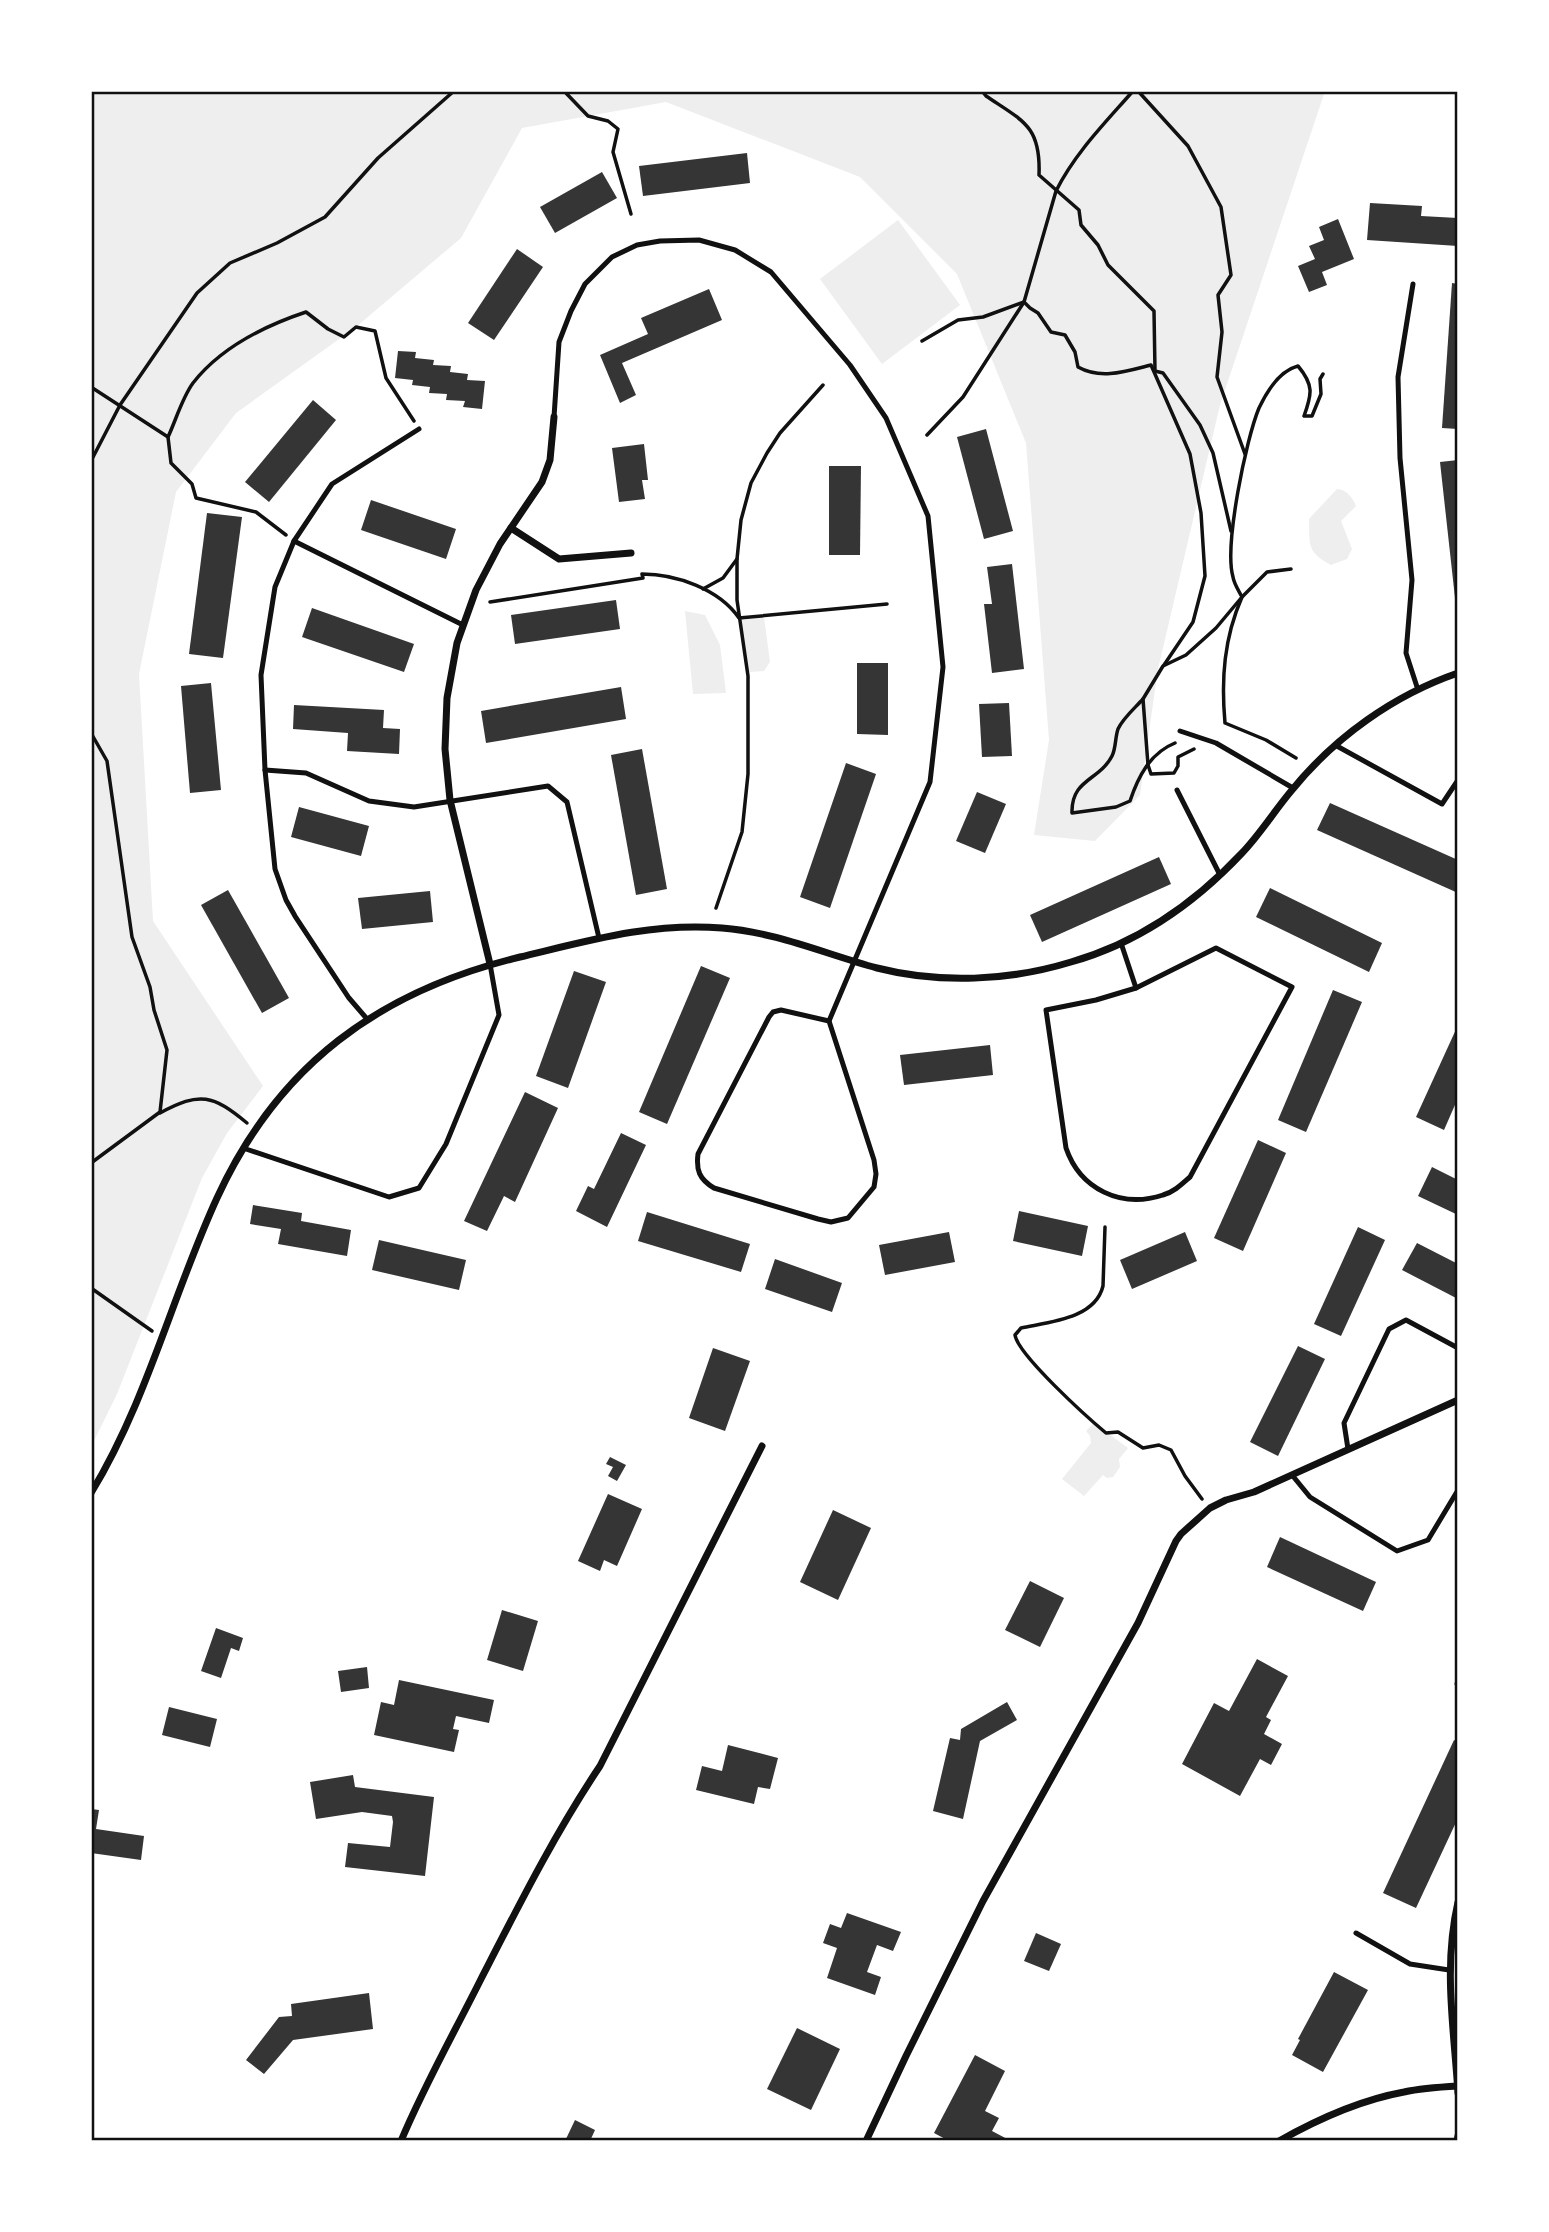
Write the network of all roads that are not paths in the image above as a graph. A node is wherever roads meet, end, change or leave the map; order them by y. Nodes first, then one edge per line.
1 (1413, 284) dead end
2 (554, 417) joint
3 (419, 429) road end
4 (511, 528) junction
5 (294, 541) junction
6 (631, 553) dead end
7 (463, 625) junction
8 (1458, 673) edge
9 (1418, 690) junction
10 (1180, 730) dead end
11 (1335, 745) junction
12 (265, 770) junction
13 (1458, 780) edge
14 (1293, 788) junction
15 (1177, 790) dead end
16 (450, 800) junction
17 (1220, 876) junction
18 (599, 938) junction
19 (1121, 943) junction
20 (853, 960) junction
21 (490, 964) junction
22 (1136, 988) junction
23 (367, 1020) junction
24 (829, 1021) junction
25 (243, 1149) junction
26 (1458, 1348) edge
27 (1458, 1400) edge
28 (761, 1446) dead end
29 (1348, 1449) junction
30 (1292, 1475) junction
31 (1458, 1490) edge
32 (91, 1493) edge
33 (1458, 1902) edge
34 (1356, 1933) dead end
35 (1449, 1970) junction
36 (1458, 2085) edge
37 (1458, 2093) edge
38 (401, 2141) edge
39 (866, 2141) edge
40 (1279, 2141) edge

1 - 9 lane
2 - 4 street
2 - 20 lane
3 - 5 lane
4 - 6 street
4 - 7 street
5 - 7 lane
5 - 12 lane
7 - 16 street
8 - 9 street
9 - 11 street
10 - 14 lane
11 - 13 lane
11 - 14 street
12 - 16 lane
12 - 23 lane
14 - 17 street
15 - 17 lane
16 - 18 lane
16 - 21 street
17 - 19 street
18 - 20 street
18 - 21 street
19 - 20 street
19 - 22 lane
20 - 24 lane
21 - 23 street
21 - 25 lane
22 - 22 lane
23 - 25 street
24 - 24 lane
25 - 32 street
26 - 29 lane
27 - 29 street
28 - 38 street
29 - 30 street
30 - 31 lane
30 - 39 street
33 - 35 street
34 - 35 lane
35 - 36 street
36 - 37 street
36 - 40 street

